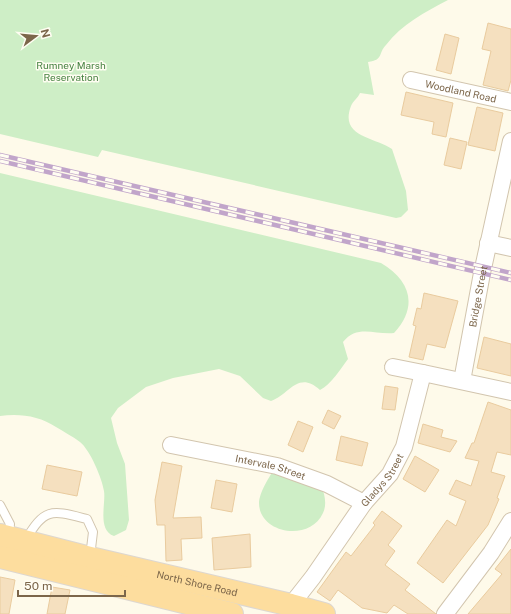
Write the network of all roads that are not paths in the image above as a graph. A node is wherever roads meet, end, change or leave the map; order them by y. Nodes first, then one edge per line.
1 (411, 80) dead end
2 (511, 102) edge
3 (511, 141) edge
4 (488, 243) junction
5 (511, 248) edge
6 (392, 367) dead end
7 (423, 373) junction
8 (462, 381) junction
9 (511, 392) edge
10 (171, 445) dead end
11 (364, 503) junction
12 (0, 505) edge
13 (511, 521) edge
14 (8, 543) edge
15 (90, 558) junction
16 (291, 604) junction
17 (232, 614) edge
18 (324, 614) edge
19 (445, 614) edge

1 - 2 street, Woodland Road
3 - 4 street, Bridge Street
4 - 5 street
4 - 8 street, Bridge Street
6 - 7 street
7 - 8 street
7 - 11 street, Gladys Street
8 - 9 street
10 - 11 street, Intervale Street
11 - 16 street, Gladys Street
12 - 14 lane
13 - 19 street
14 - 15 highway, North Shore Road
14 - 15 lane
14 - 17 highway
15 - 16 highway, North Shore Road
16 - 18 highway, North Shore Road

